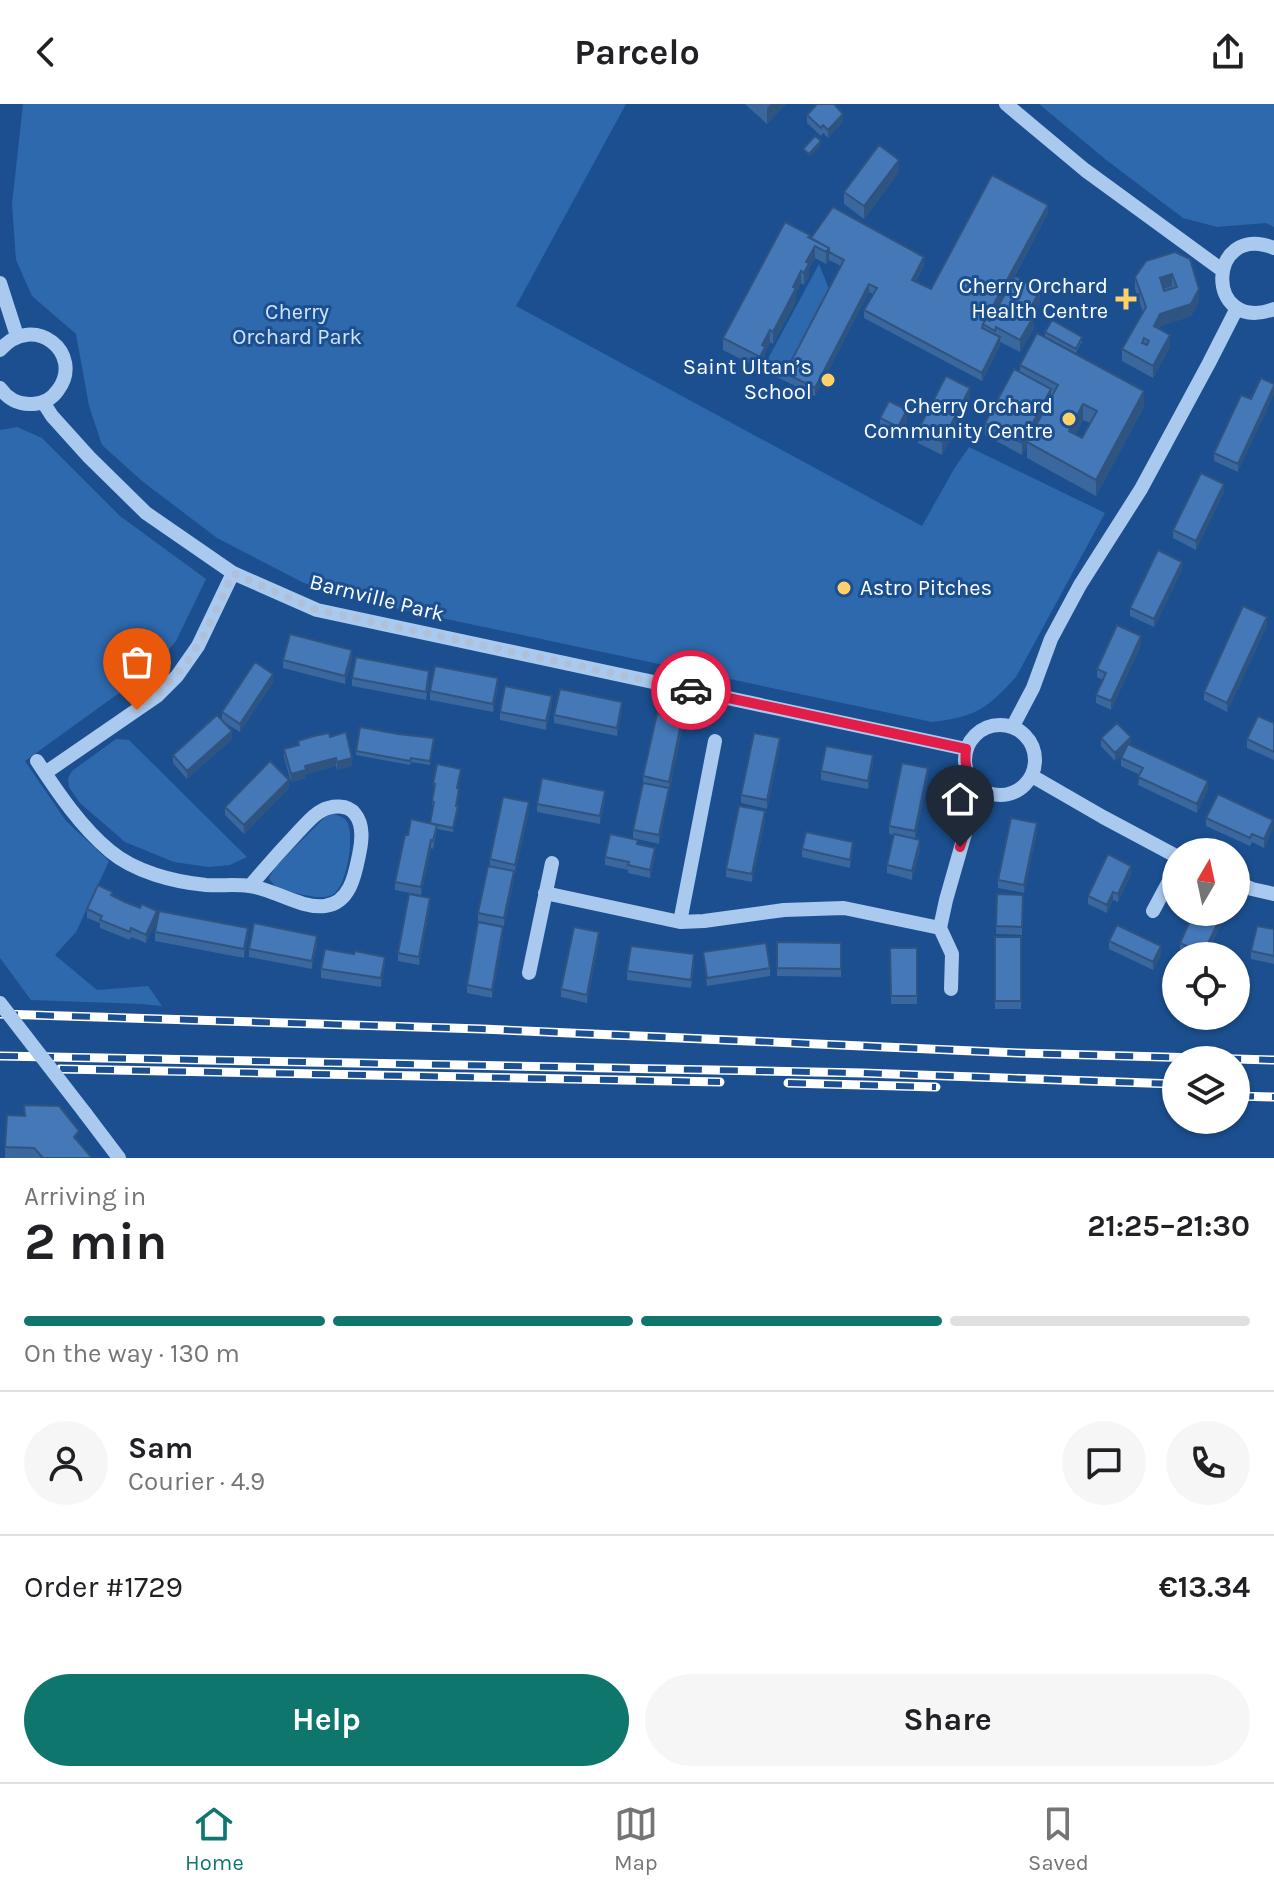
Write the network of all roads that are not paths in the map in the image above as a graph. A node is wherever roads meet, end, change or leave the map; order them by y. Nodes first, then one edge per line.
1 (1006, 104) edge
2 (1274, 248) edge
3 (1222, 270) junction
4 (0, 283) edge
5 (1237, 308) junction
6 (1274, 309) edge
7 (17, 336) junction
8 (0, 350) edge
9 (1, 391) edge
10 (43, 402) junction
11 (233, 573) junction
12 (1013, 726) junction
13 (715, 741) dead end
14 (966, 749) junction
15 (1032, 776) junction
16 (978, 788) junction
17 (1162, 849) edge
18 (552, 863) dead end
19 (250, 886) junction
20 (1250, 888) edge
21 (545, 893) junction
22 (1162, 894) edge
23 (1274, 894) edge
24 (1153, 911) dead end
25 (680, 922) junction
26 (940, 928) junction
27 (529, 973) dead end
28 (951, 989) dead end
29 (0, 1003) edge
30 (119, 1158) edge

1 - 3 street
2 - 3 street
3 - 5 street
4 - 7 street
5 - 6 street
5 - 12 street
7 - 8 street
7 - 10 street
9 - 10 street
10 - 11 street, Barnville Park
11 - 14 street, Barnville Park
11 - 19 street
12 - 14 street
12 - 15 street
13 - 25 street
14 - 16 street
15 - 16 street
15 - 17 street
16 - 26 street
18 - 21 street
19 - 19 street
20 - 23 street
21 - 25 street
21 - 27 street
22 - 24 street
25 - 26 street
26 - 28 street
29 - 30 street, bridge

